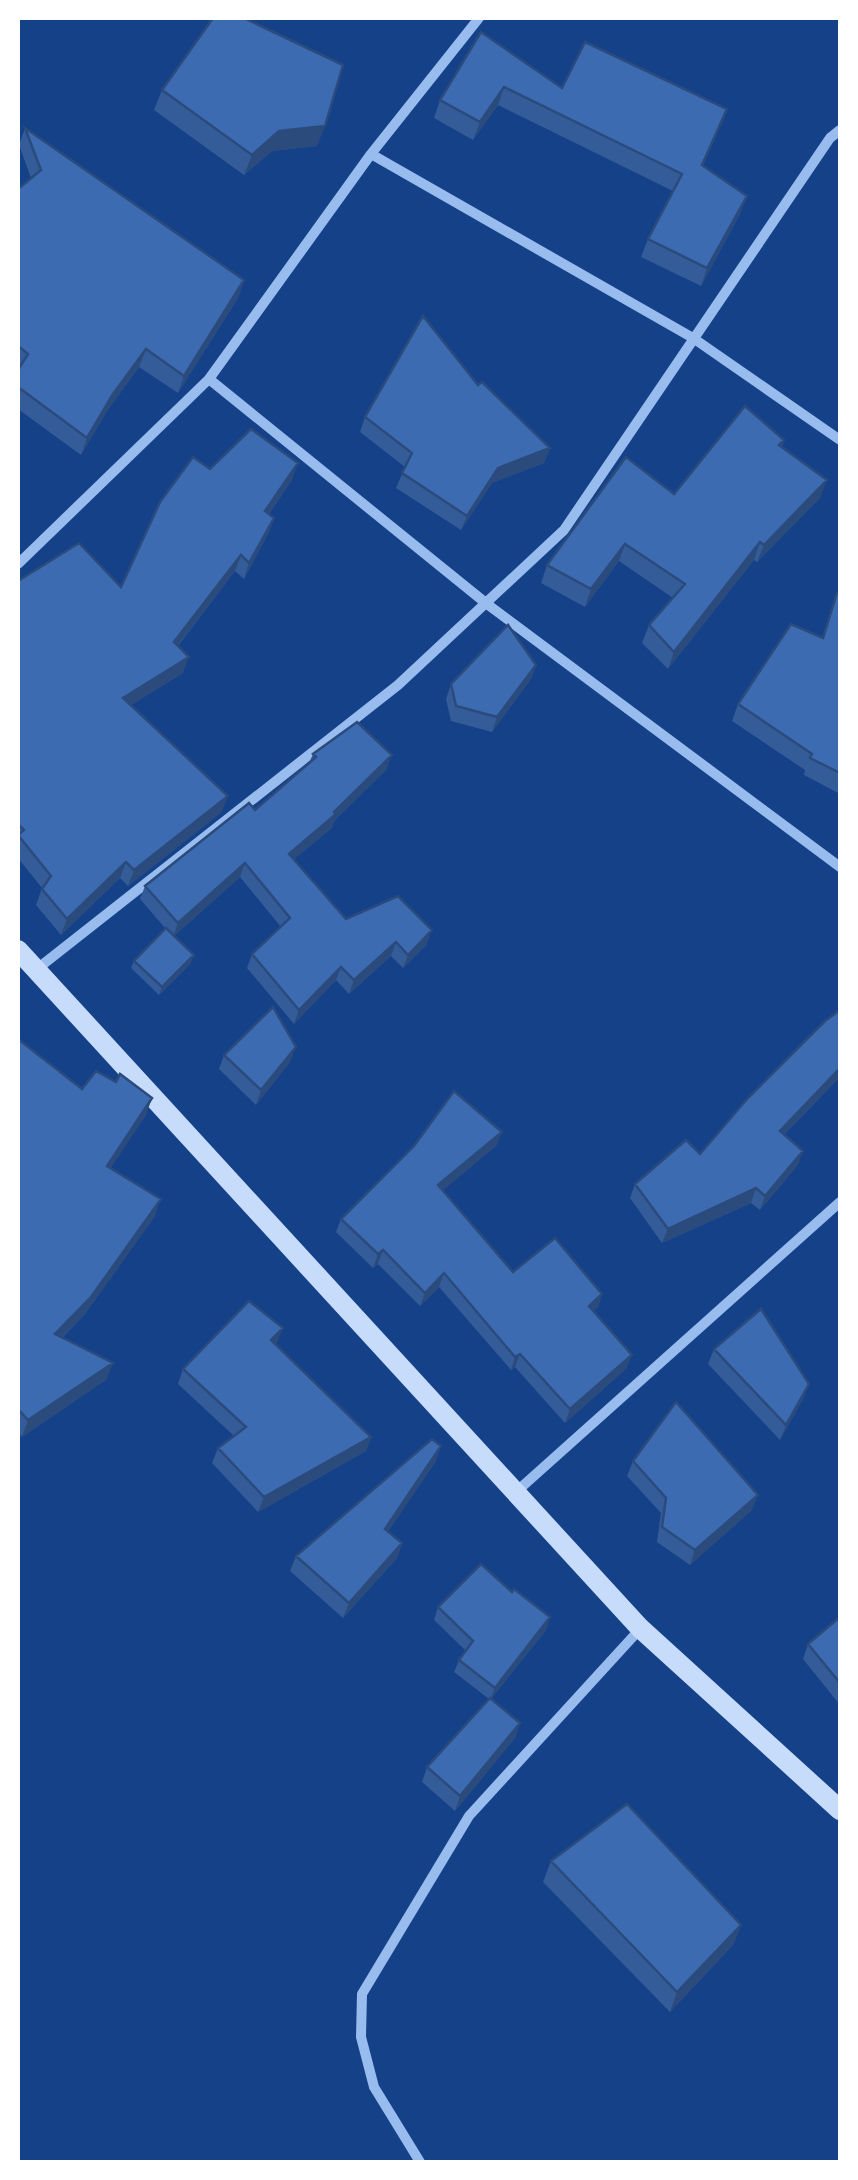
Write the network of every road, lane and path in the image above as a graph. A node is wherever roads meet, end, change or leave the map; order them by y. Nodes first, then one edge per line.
1 (479, 18) edge
2 (840, 130) edge
3 (371, 154) junction
4 (693, 338) junction
5 (209, 379) junction
6 (840, 440) edge
7 (18, 564) edge
8 (486, 604) junction
9 (840, 867) edge
10 (18, 950) edge
11 (36, 970) junction
12 (840, 1202) edge
13 (516, 1492) junction
14 (640, 1628) junction
15 (840, 1810) edge
16 (420, 2162) edge

1 - 3 street
2 - 4 street
3 - 4 street
3 - 5 street
4 - 6 street
4 - 8 street
5 - 7 street
5 - 8 street
8 - 9 street
8 - 11 street
10 - 11 street
11 - 13 street
12 - 13 street
13 - 14 street
14 - 15 street
14 - 16 street

